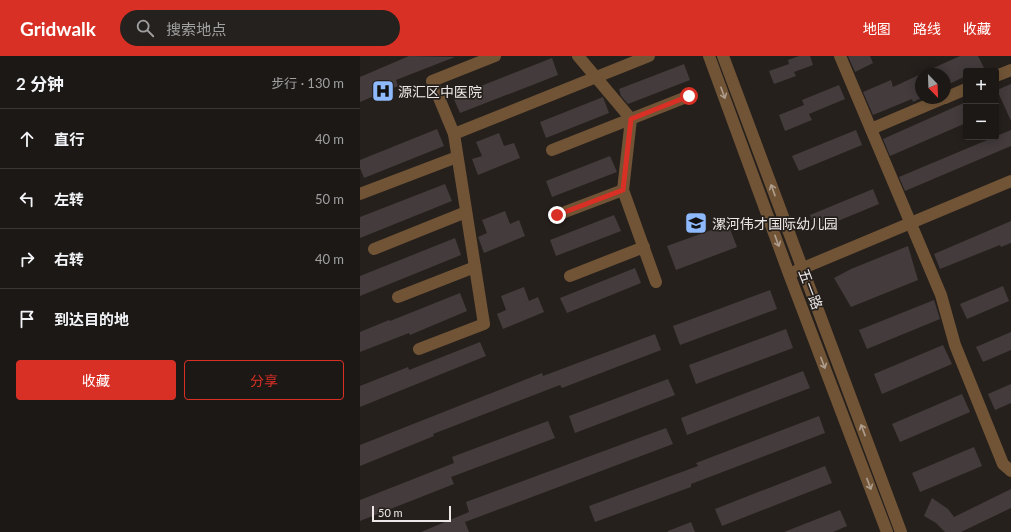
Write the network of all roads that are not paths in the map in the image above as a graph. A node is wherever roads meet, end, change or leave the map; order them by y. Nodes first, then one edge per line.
1 (495, 56) edge
2 (578, 56) edge
3 (649, 56) edge
4 (709, 56) edge
5 (723, 56) edge
6 (840, 56) edge
7 (1011, 70) edge
8 (999, 75) edge
9 (596, 77) junction
10 (963, 90) edge
11 (951, 95) edge
12 (689, 96) dead end
13 (931, 104) edge
14 (631, 119) junction
15 (871, 129) junction
16 (454, 134) junction
17 (552, 150) dead end
18 (457, 157) junction
19 (1011, 181) edge
20 (623, 190) junction
21 (360, 194) edge
22 (466, 212) junction
23 (557, 215) dead end
24 (910, 223) junction
25 (644, 247) junction
26 (374, 249) dead end
27 (475, 267) junction
28 (802, 268) junction
29 (789, 274) junction
30 (570, 276) dead end
31 (656, 282) dead end
32 (398, 297) dead end
33 (419, 349) dead end
34 (1011, 471) edge
35 (887, 532) edge
36 (901, 532) edge

1 - 16 street
2 - 9 street
3 - 9 street
4 -> 29 street, 五一路
28 -> 5 street, 五一路
6 - 15 street
7 - 8 street
9 - 14 street
9 - 16 street
10 - 11 street
12 - 14 street
13 - 15 street
14 - 17 street
14 - 20 street
15 - 24 street
16 - 18 street
18 - 21 street
18 - 22 street
19 - 24 street
20 - 23 street
20 - 25 street
22 - 26 street
22 - 27 street
24 - 28 street
24 - 34 street
25 - 30 street
25 - 31 street
27 - 32 street
27 - 33 street
28 - 29 street
36 -> 28 street, 五一路
29 -> 35 street, 五一路

